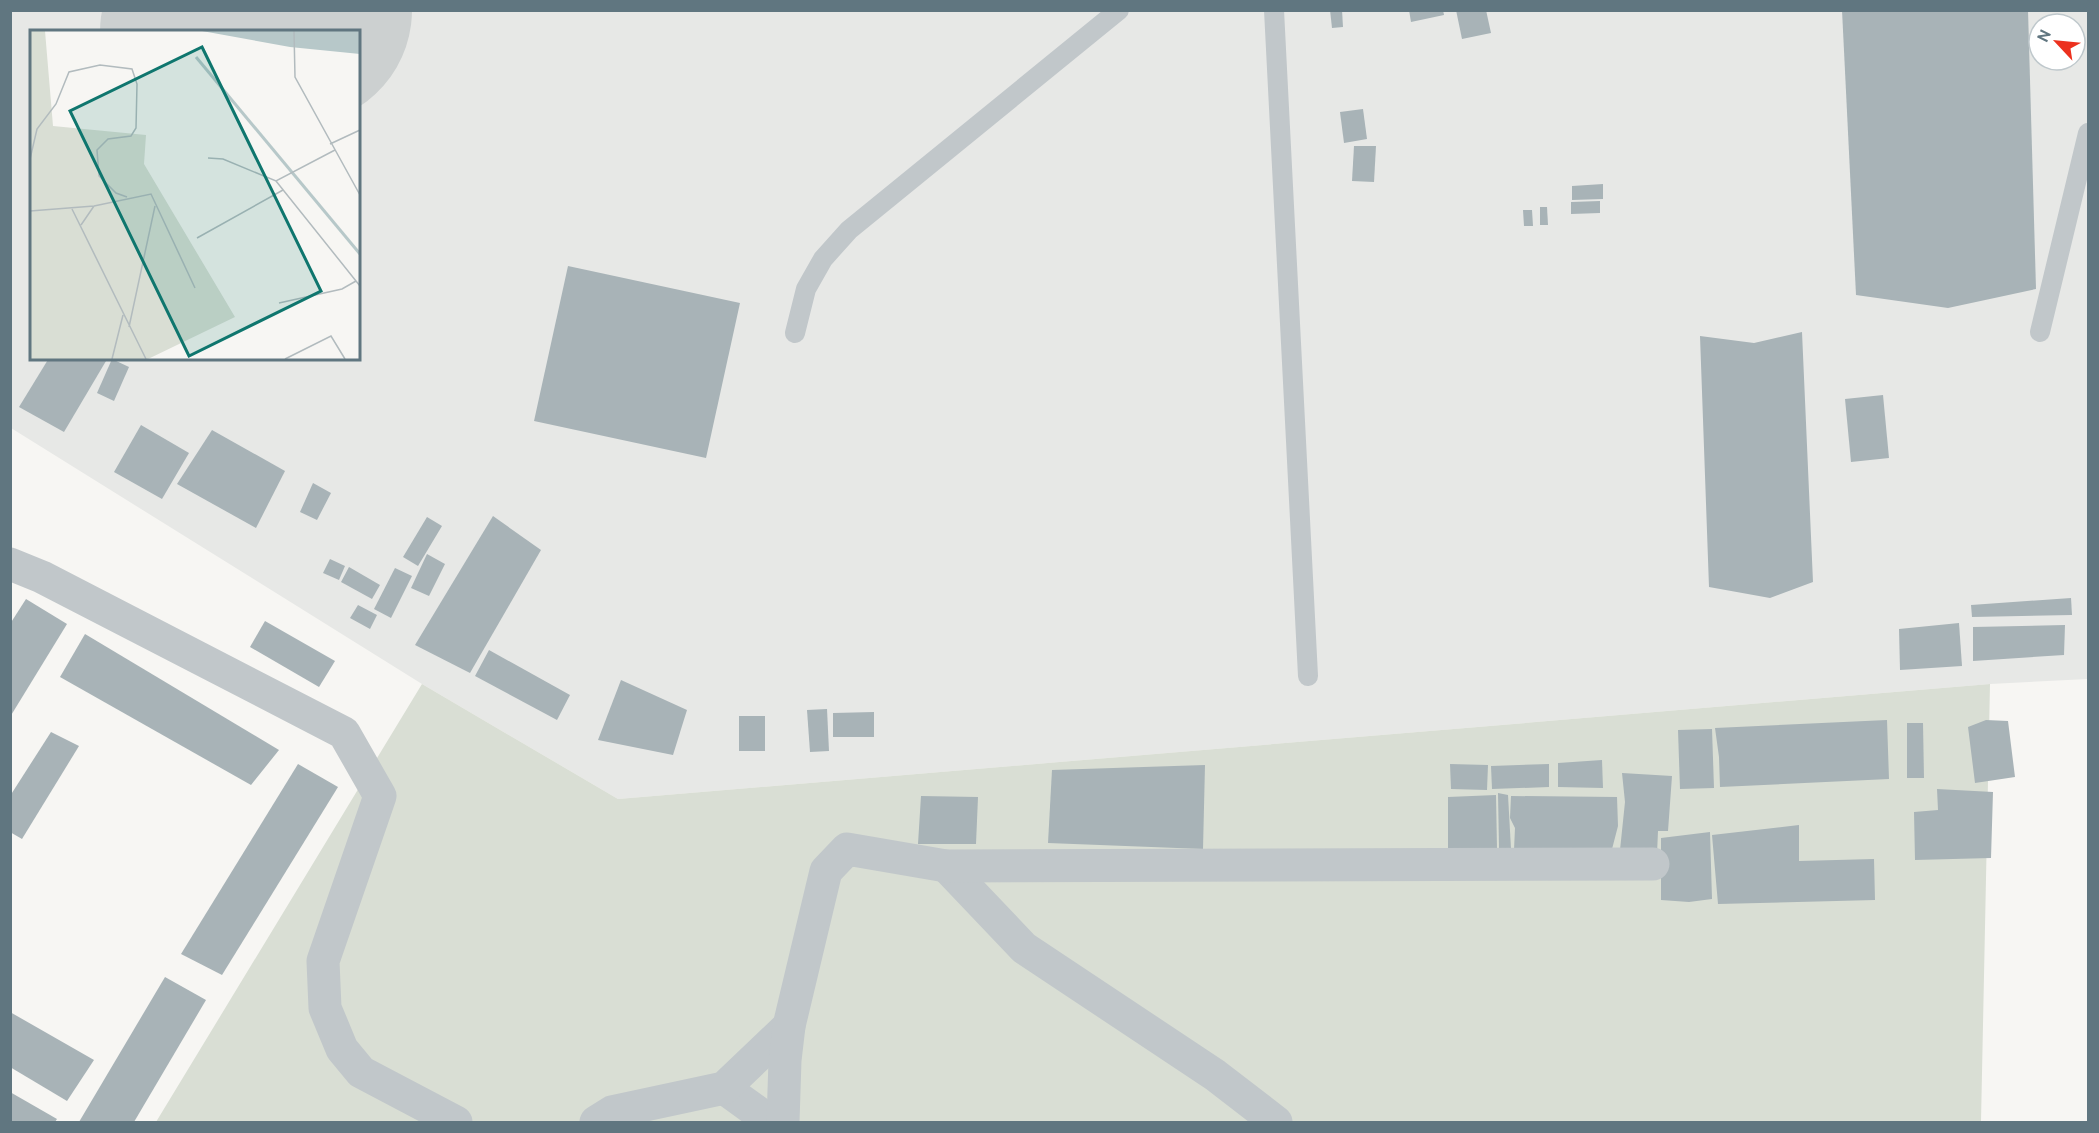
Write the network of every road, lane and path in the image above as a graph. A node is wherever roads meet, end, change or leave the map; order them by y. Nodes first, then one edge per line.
1 (1119, 10) edge
2 (1274, 10) edge
3 (2088, 133) edge
4 (2040, 332) dead end
5 (795, 333) dead end
6 (10, 564) edge
7 (1308, 676) dead end
8 (1653, 864) dead end
9 (946, 866) junction
10 (789, 1026) junction
11 (724, 1088) junction
12 (456, 1122) edge
13 (596, 1122) edge
14 (771, 1122) edge
15 (783, 1122) edge
16 (1276, 1122) edge

1 - 5 lane
2 - 7 lane
3 - 4 lane
6 - 12 street
8 - 9 street
9 - 10 street
9 - 16 street
10 - 11 street
10 - 15 street
11 - 13 street
11 - 14 street

